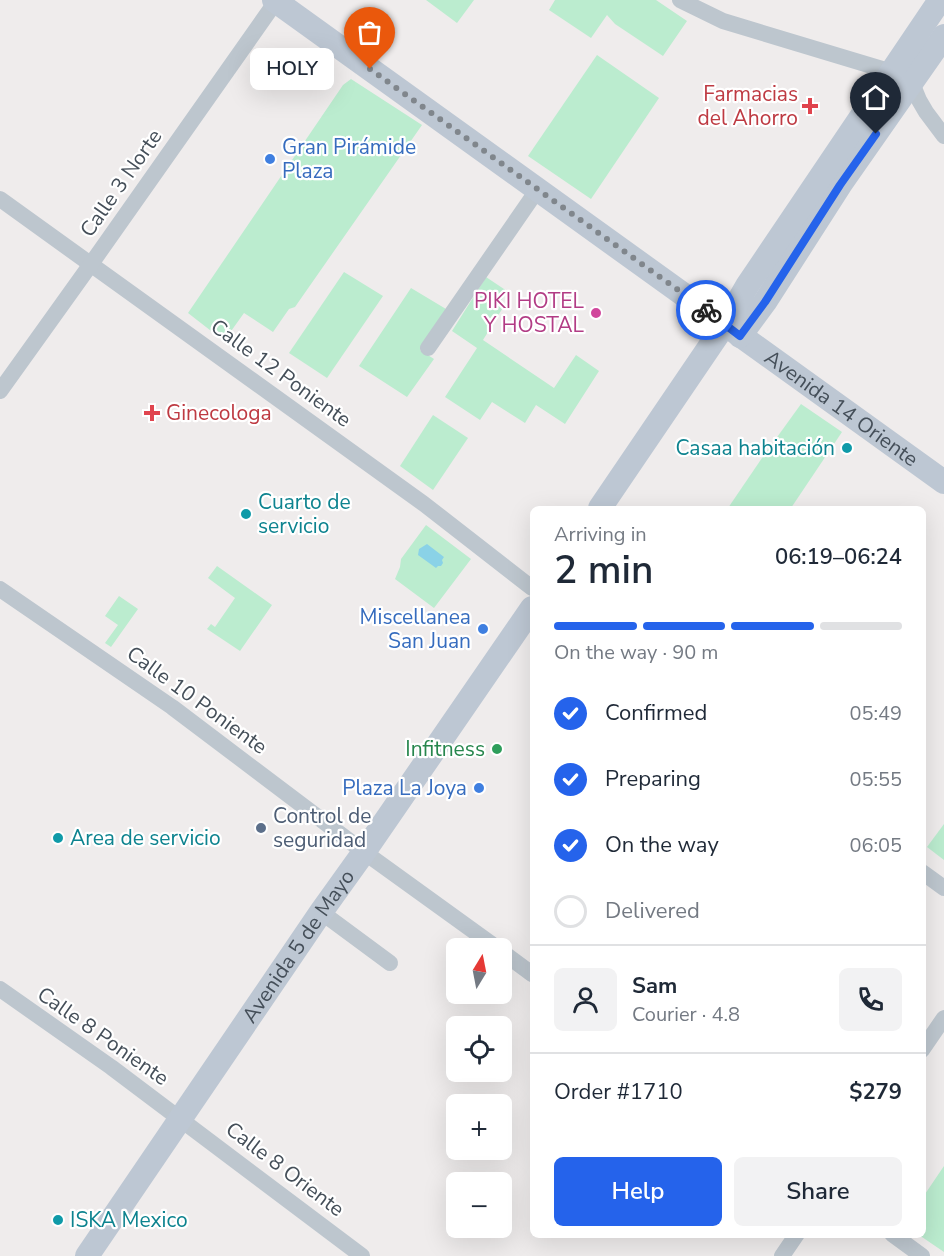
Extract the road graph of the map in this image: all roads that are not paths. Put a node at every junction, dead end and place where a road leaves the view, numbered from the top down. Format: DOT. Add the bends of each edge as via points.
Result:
graph roads {
  1 [pos="276,0"];
  2 [pos="680,0"];
  3 [pos="940,0"];
  4 [pos="944,36"];
  5 [pos="892,72"];
  6 [pos="912,83"];
  7 [pos="944,136"];
  8 [pos="537,189"];
  9 [pos="0,199"];
  10 [pos="91,264"];
  11 [pos="732,330"];
  12 [pos="428,348"];
  13 [pos="0,391"];
  14 [pos="944,482"];
  15 [pos="601,506"];
  16 [pos="530,586"];
  17 [pos="0,589"];
  18 [pos="530,611"];
  19 [pos="364,852"];
  20 [pos="926,875"];
  21 [pos="944,888"];
  22 [pos="321,912"];
  23 [pos="483,938"];
  24 [pos="512,959"];
  25 [pos="390,963"];
  26 [pos="530,973"];
  27 [pos="0,989"];
  28 [pos="944,1018"];
  29 [pos="926,1044"];
  30 [pos="180,1119"];
  31 [pos="794,1238"];
  32 [pos="897,1238"];
  33 [pos="87,1256"];
  34 [pos="362,1256"];
  35 [pos="782,1256"];
  36 [pos="922,1256"];
  1 -- 8 [label="main road, Avenida 14 Oriente"];
  1 -- 10 [label="street, Calle 3 Norte"];
  2 -- 5 [label="street" via="723,21"];
  3 -- 5 [label="main road"];
  4 -- 6 [label="main road"];
  5 -- 6 [label="street"];
  5 -- 11 [label="main road" via="747,286"];
  6 -- 7 [label="street" via="926,112"];
  6 -- 11 [label="main road" via="765,302"];
  8 -- 11 [label="main road, Avenida 14 Oriente"];
  8 -- 12 [label="street"];
  9 -- 10 [label="street, Calle 12 Poniente"];
  10 -- 13 [label="street, Calle 3 Norte"];
  10 -- 16 [label="street, Calle 12 Poniente" via="424,504"];
  11 -- 14 [label="main road, Avenida 14 Oriente"];
  11 -- 15 [label="main road"];
  17 -- 19 [label="street, Calle 10 Poniente" via="172,707"];
  18 -- 19 [label="main road, Avenida 5 de Mayo"];
  19 -- 22 [label="main road, Avenida 5 de Mayo"];
  19 -- 23 [label="street, Calle 10 Poniente"];
  20 -- 21 [label="street"];
  22 -- 25 [label="street"];
  22 -- 30 [label="main road, Avenida 5 de Mayo"];
  24 -- 26 [label="street"];
  27 -- 30 [label="street, Calle 8 Poniente"];
  28 -- 29 [label="street"];
  30 -- 33 [label="main road, Avenida 5 de Mayo"];
  30 -- 34 [label="street, Calle 8 Oriente"];
  31 -- 35 [label="street"];
  32 -- 36 [label="street"];
}
